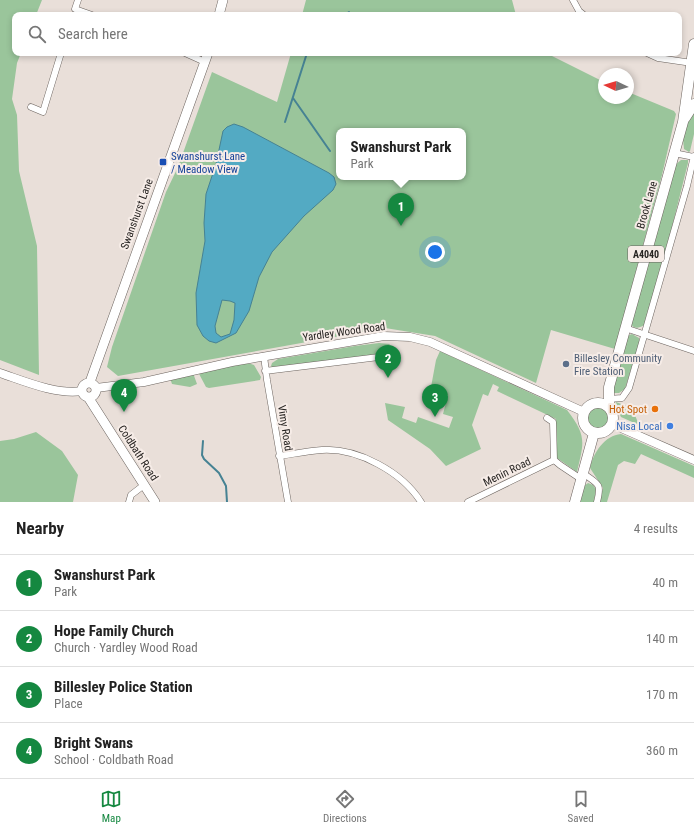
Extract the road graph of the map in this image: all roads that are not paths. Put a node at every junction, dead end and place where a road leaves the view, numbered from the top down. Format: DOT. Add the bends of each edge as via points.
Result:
graph roads {
  1 [pos="78,0"];
  2 [pos="223,0"];
  3 [pos="573,0"];
  4 [pos="74,12"];
  5 [pos="220,12"];
  6 [pos="580,12"];
  7 [pos="694,44"];
  8 [pos="60,56"];
  9 [pos="654,56"];
  10 [pos="207,57"];
  11 [pos="693,64"];
  12 [pos="694,104"];
  13 [pos="31,107"];
  14 [pos="683,122"];
  15 [pos="674,153"];
  16 [pos="694,157"];
  17 [pos="625,328"];
  18 [pos="646,335"];
  19 [pos="694,351"];
  20 [pos="391,352"];
  21 [pos="264,356"];
  22 [pos="265,371"];
  23 [pos="0,373"];
  24 [pos="93,385"];
  25 [pos="609,387"];
  26 [pos="85,394"];
  27 [pos="596,403"];
  28 [pos="609,403"];
  29 [pos="584,412"];
  30 [pos="548,418"];
  31 [pos="612,424"];
  32 [pos="594,433"];
  33 [pos="279,456"];
  34 [pos="554,460"];
  35 [pos="694,460"];
  36 [pos="582,476"];
  37 [pos="144,485"];
  38 [pos="129,502"];
  39 [pos="155,502"];
  40 [pos="288,502"];
  41 [pos="421,502"];
  42 [pos="468,502"];
  43 [pos="575,502"];
  44 [pos="597,502"];
  1 -- 4 [label="street"];
  2 -- 5 [label="main road"];
  3 -- 6 [label="street"];
  7 -- 11 [label="main road, Brook Lane / A4040"];
  8 -- 13 [label="street" via="43,112"];
  9 -- 11 [label="street"];
  10 -- 24 [label="main road, Swanshurst Lane"];
  11 -- 14 [label="main road, Brook Lane / A4040"];
  12 -- 14 [label="main road, Brook Lane / A4040"];
  14 -- 15 [label="main road, Brook Lane / A4040"];
  15 -- 16 [label="street"];
  15 -- 17 [label="main road, Brook Lane / A4040"];
  16 -- 18 [label="street"];
  17 -- 18 [label="street"];
  17 -- 25 [label="main road, Brook Lane / A4040"];
  18 -- 19 [label="street"];
  18 -- 28 [label="street" via="629,388 622,398"];
  20 -- 22 [label="street" via="387,356"];
  21 -- 22 [label="street, Vimy Road"];
  21 -- 24 [label="street, Yardley Wood Road" via="144,382"];
  21 -- 29 [label="street, Yardley Wood Road" via="384,336 410,337 430,342"];
  22 -- 33 [label="street, Vimy Road"];
  23 -- 26 [label="street" via="51,389"];
  24 -- 26 [label="main road" via="84,385"];
  24 -- 26 [label="main road" via="94,395"];
  25 -- 27 [label="main road, Brook Lane / A4040"];
  25 -- 28 [label="main road, Brook Lane / A4040"];
  26 -- 37 [label="main road, Coldbath Road"];
  27 -- 28 [label="main road"];
  27 -- 29 [label="main road"];
  28 -- 31 [label="main road" via="613,415"];
  29 -- 32 [label="main road" via="584,424"];
  30 -- 34 [label="street" via="553,422"];
  31 -- 32 [label="main road" via="605,432"];
  31 -- 35 [label="street"];
  32 -- 36 [label="main road"];
  33 -- 40 [label="street, Vimy Road"];
  33 -- 41 [label="street" via="323,450 349,453 391,472"];
  34 -- 36 [label="street"];
  34 -- 42 [label="street, Menin Road"];
  36 -- 43 [label="main road"];
  36 -- 44 [label="street" via="598,486 600,490"];
  37 -- 38 [label="street" via="131,495"];
  37 -- 39 [label="main road, Coldbath Road"];
}
